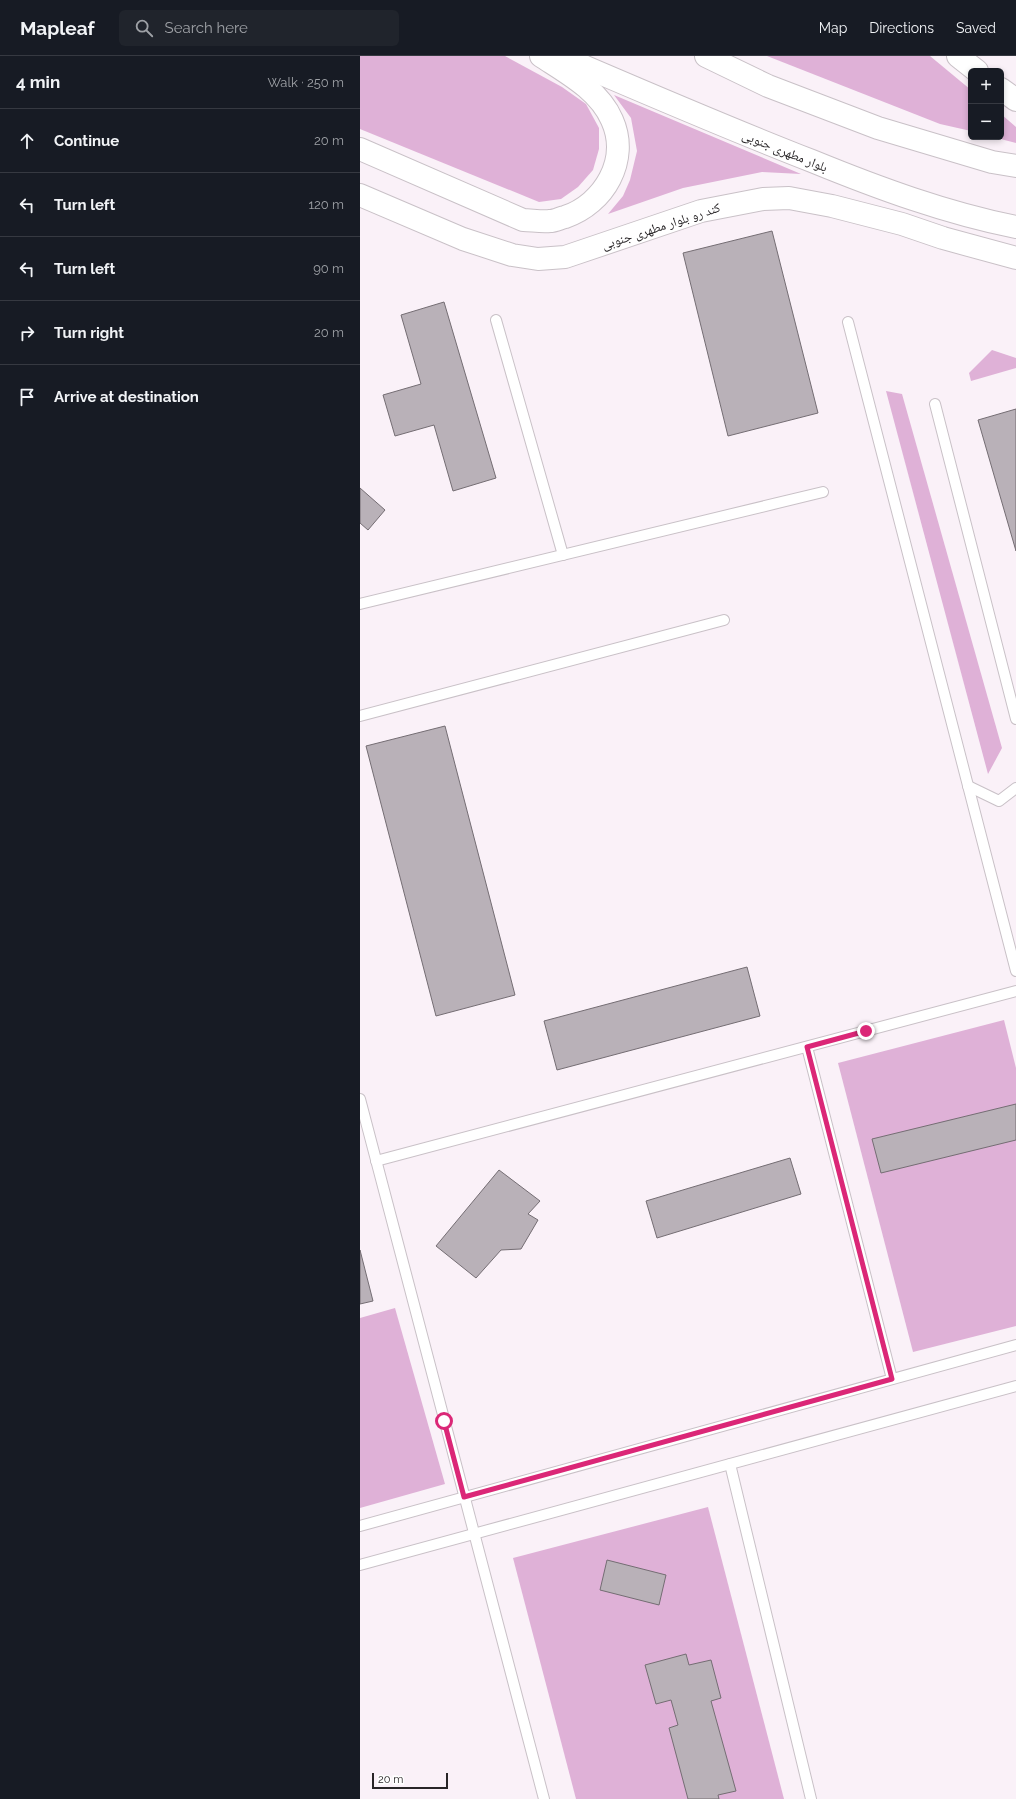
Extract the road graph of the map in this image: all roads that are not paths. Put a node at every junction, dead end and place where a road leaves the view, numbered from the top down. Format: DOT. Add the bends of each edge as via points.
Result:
graph roads {
  1 [pos="540,56"];
  2 [pos="560,56"];
  3 [pos="706,56"];
  4 [pos="958,56"];
  5 [pos="973,68"];
  6 [pos="1004,91"];
  7 [pos="1016,100"];
  8 [pos="360,149"];
  9 [pos="1016,166"];
  10 [pos="360,195"];
  11 [pos="1016,227"];
  12 [pos="1016,258"];
  13 [pos="496,320"];
  14 [pos="848,322"];
  15 [pos="935,404"];
  16 [pos="823,492"];
  17 [pos="563,555"];
  18 [pos="360,604"];
  19 [pos="724,620"];
  20 [pos="360,716"];
  21 [pos="1016,719"];
  22 [pos="968,786"];
  23 [pos="1016,788"];
  24 [pos="1016,971"];
  25 [pos="1016,991"];
  26 [pos="807,1047"];
  27 [pos="360,1099"];
  28 [pos="376,1161"];
  29 [pos="1016,1345"];
  30 [pos="892,1379"];
  31 [pos="1016,1386"];
  32 [pos="730,1464"];
  33 [pos="464,1497"];
  34 [pos="360,1526"];
  35 [pos="474,1534"];
  36 [pos="360,1565"];
  37 [pos="544,1799"];
  38 [pos="811,1799"];
  1 -- 8 [label="main road" via="593,93 612,120 619,145 615,168 606,186 593,202 574,214 550,221 522,220"];
  2 -- 11 [label="main road, بلوار مطهری جنوبی" via="868,184 985,221"];
  3 -- 9 [label="main road" via="768,86 878,128 992,162"];
  4 -- 5 [label="main road"];
  6 -- 7 [label="main road"];
  10 -- 12 [label="main road, کند رو بلوار مطهری جنوبی" via="463,239 538,259 565,256 701,211 763,199 782,198 832,206"];
  13 -- 17 [label="lane"];
  14 -- 22 [label="lane"];
  15 -- 21 [label="lane"];
  16 -- 17 [label="lane"];
  17 -- 18 [label="lane"];
  19 -- 20 [label="lane"];
  22 -- 23 [label="lane" via="999,801"];
  22 -- 24 [label="lane"];
  25 -- 26 [label="lane"];
  26 -- 28 [label="lane"];
  26 -- 30 [label="lane"];
  27 -- 28 [label="lane"];
  28 -- 33 [label="lane"];
  29 -- 30 [label="lane"];
  30 -- 33 [label="lane"];
  31 -- 32 [label="lane"];
  32 -- 35 [label="lane"];
  32 -- 38 [label="lane"];
  33 -- 34 [label="lane"];
  33 -- 35 [label="lane"];
  35 -- 36 [label="lane"];
  35 -- 37 [label="lane"];
}
